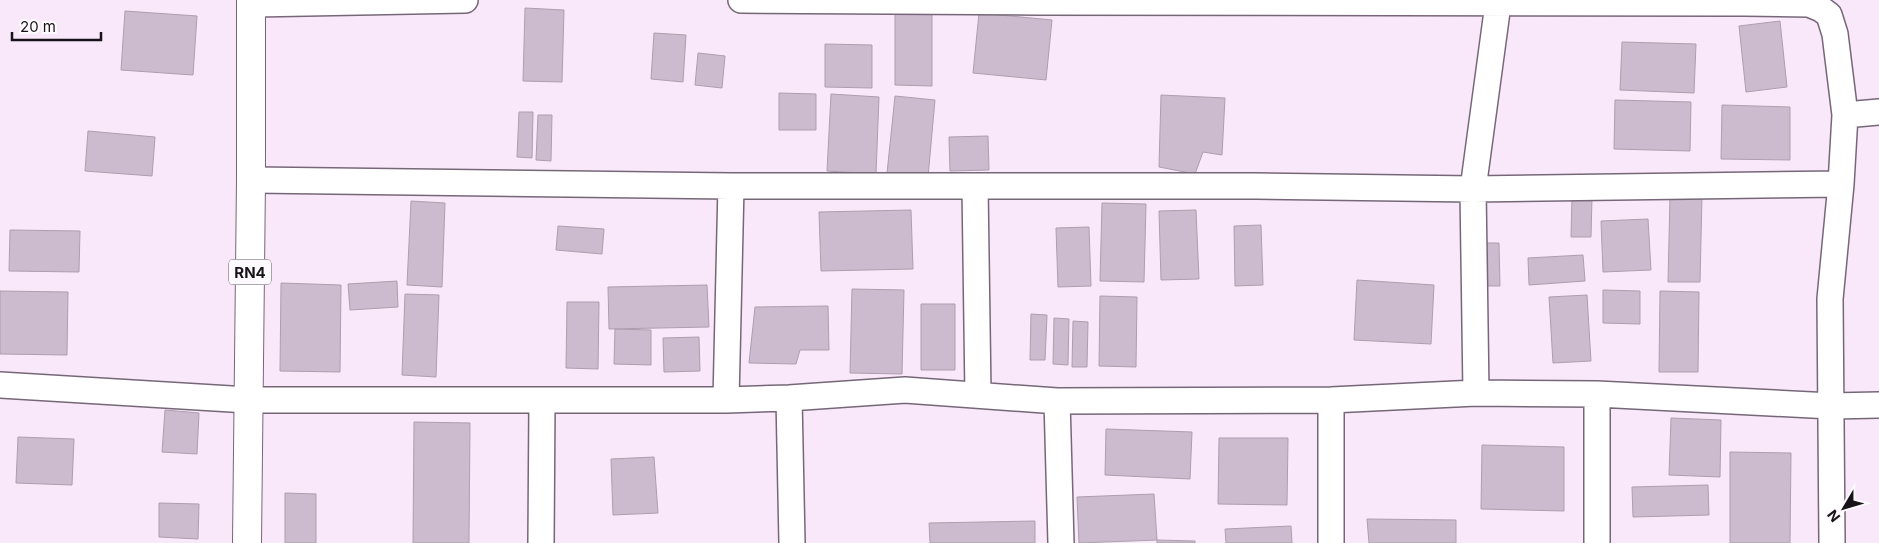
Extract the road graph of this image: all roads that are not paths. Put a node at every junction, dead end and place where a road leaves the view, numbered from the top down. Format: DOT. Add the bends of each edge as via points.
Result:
graph roads {
  1 [pos="465,0"];
  2 [pos="741,0"];
  3 [pos="251,2"];
  4 [pos="1498,4"];
  5 [pos="1879,112"];
  6 [pos="1845,115"];
  7 [pos="251,180"];
  8 [pos="1841,184"];
  9 [pos="731,186"];
  10 [pos="975,186"];
  11 [pos="1473,189"];
  12 [pos="0,385"];
  13 [pos="1476,393"];
  14 [pos="1597,394"];
  15 [pos="978,395"];
  16 [pos="789,398"];
  17 [pos="248,400"];
  18 [pos="542,400"];
  19 [pos="726,400"];
  20 [pos="1331,400"];
  21 [pos="1057,401"];
  22 [pos="1879,405"];
  23 [pos="1831,406"];
  24 [pos="247,543"];
  25 [pos="541,543"];
  26 [pos="792,543"];
  27 [pos="1061,543"];
  28 [pos="1330,543"];
  29 [pos="1597,543"];
  30 [pos="1832,543"];
  1 -- 3 [label="street"];
  2 -- 4 [label="street"];
  3 -- 7 [label="highway, RN4"];
  4 -- 6 [label="street" via="1809,4 1829,15 1835,34"];
  4 -- 11 [label="street"];
  5 -- 6 [label="street"];
  6 -- 8 [label="street"];
  7 -- 9 [label="street"];
  7 -- 17 [label="highway, RN4"];
  8 -- 11 [label="street"];
  8 -- 23 [label="street" via="1830,299"];
  9 -- 10 [label="street"];
  9 -- 19 [label="street"];
  10 -- 11 [label="street"];
  10 -- 15 [label="street"];
  11 -- 13 [label="street"];
  12 -- 17 [label="street"];
  13 -- 14 [label="street"];
  13 -- 20 [label="street"];
  14 -- 23 [label="street"];
  14 -- 29 [label="street"];
  15 -- 16 [label="street" via="905,390"];
  15 -- 21 [label="street"];
  16 -- 19 [label="street"];
  16 -- 26 [label="street"];
  17 -- 18 [label="street"];
  17 -- 24 [label="highway, RN4"];
  18 -- 19 [label="street"];
  18 -- 25 [label="street"];
  20 -- 21 [label="street"];
  20 -- 28 [label="street"];
  21 -- 27 [label="street"];
  22 -- 23 [label="street"];
  23 -- 30 [label="street"];
}
